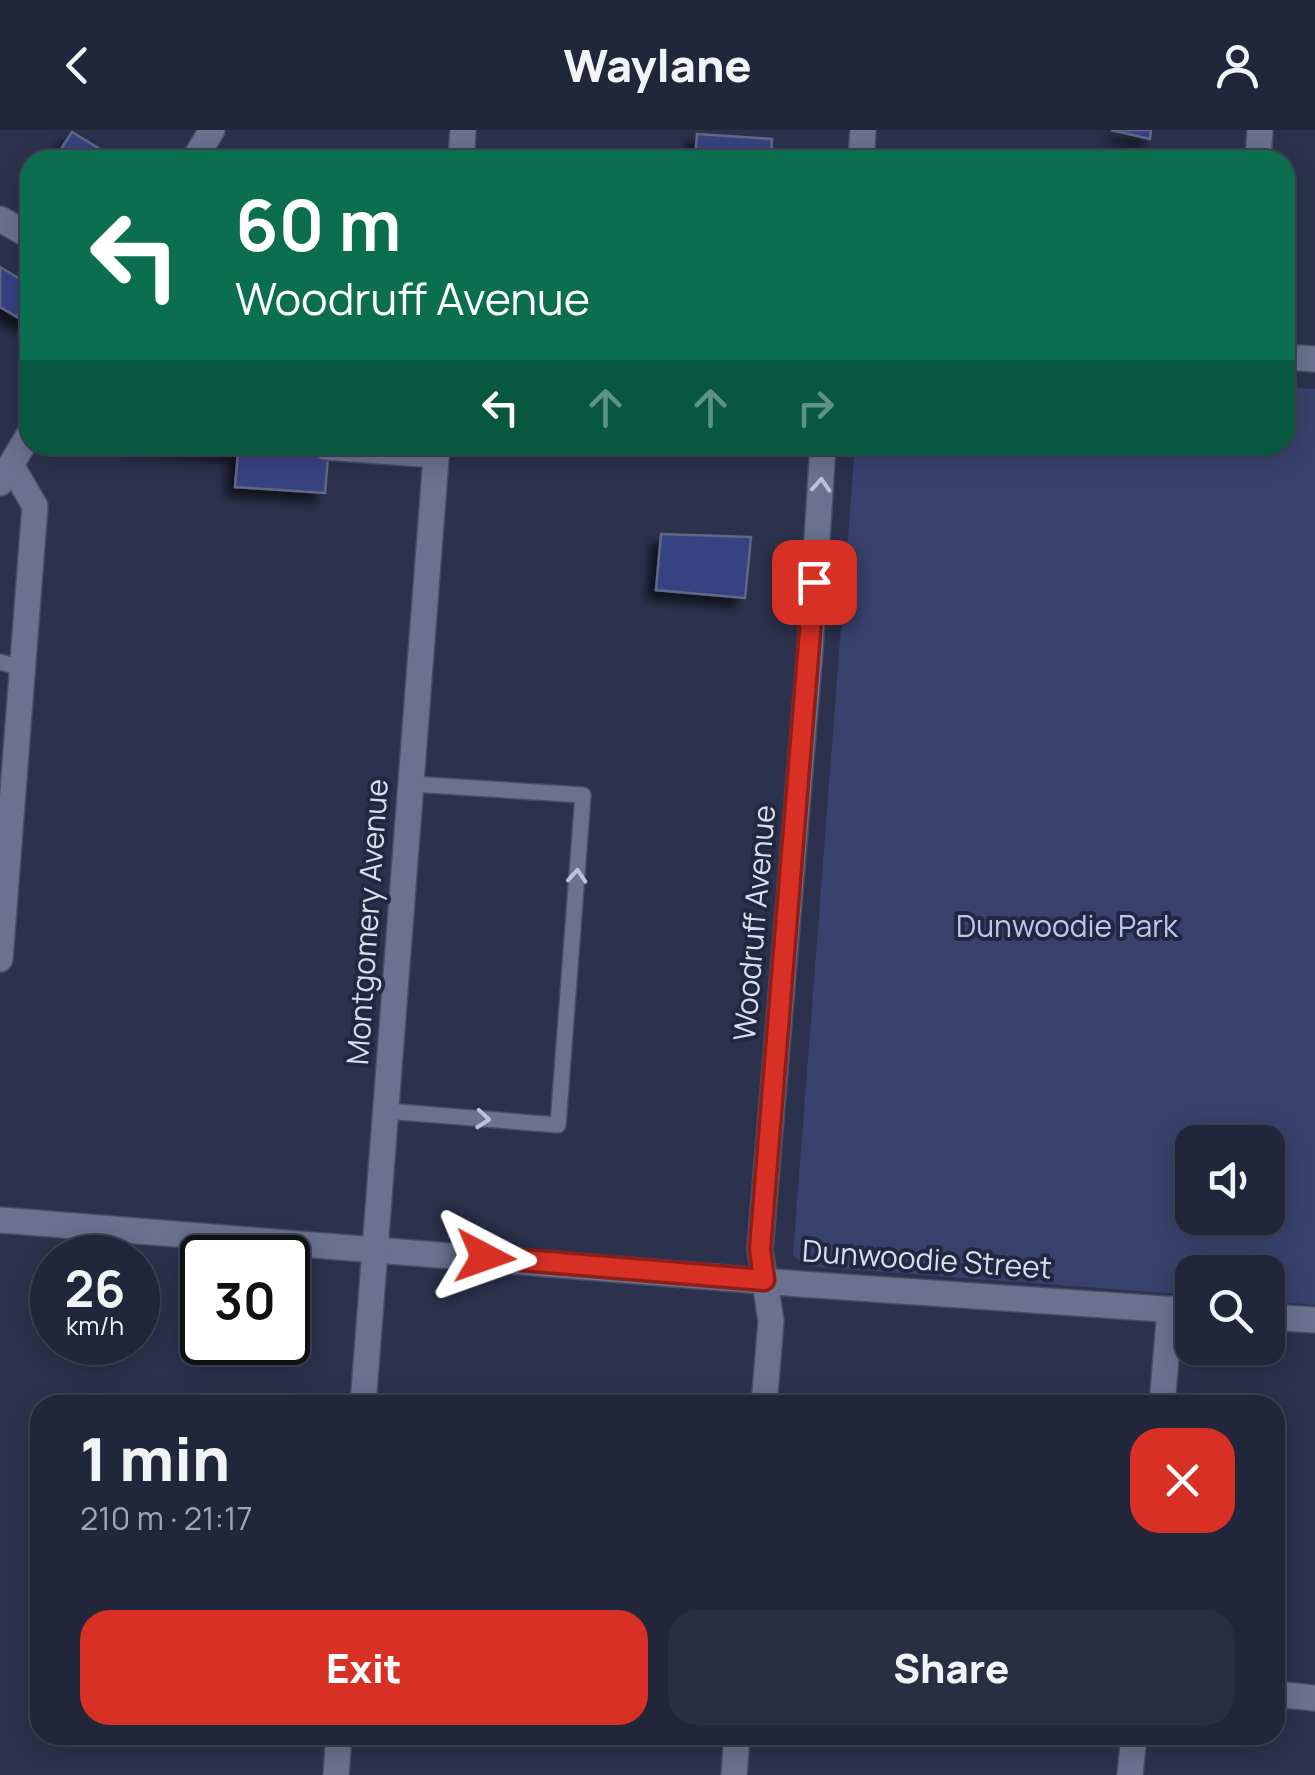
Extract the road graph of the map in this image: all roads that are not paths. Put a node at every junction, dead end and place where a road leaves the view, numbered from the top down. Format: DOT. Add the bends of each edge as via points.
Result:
graph roads {
  1 [pos="20,450"];
  2 [pos="437,455"];
  3 [pos="823,455"];
  4 [pos="6,474"];
  5 [pos="11,665"];
  6 [pos="411,784"];
  7 [pos="6,808"];
  8 [pos="3,882"];
  9 [pos="0,959"];
  10 [pos="386,1111"];
  11 [pos="0,1220"];
  12 [pos="374,1248"];
  13 [pos="764,1280"];
  14 [pos="1175,1309"];
  15 [pos="1285,1318"];
  16 [pos="1315,1320"];
  17 [pos="1175,1343"];
  18 [pos="364,1395"];
  19 [pos="765,1395"];
  20 [pos="1164,1395"];
  21 [pos="1285,1695"];
  22 [pos="1315,1698"];
  23 [pos="338,1745"];
  24 [pos="736,1745"];
  25 [pos="1133,1745"];
  26 [pos="336,1775"];
  27 [pos="734,1775"];
  28 [pos="1130,1775"];
  1 -- 4 [label="street"];
  2 -- 6 [label="street, Montgomery Avenue"];
  13 -- 3 [label="street, Woodruff Avenue, one-way" via="760,1249"];
  4 -- 5 [label="street" via="35,506"];
  5 -- 7 [label="street"];
  6 -- 10 [label="street, Montgomery Avenue"];
  10 -- 6 [label="lane, one-way" via="558,1125 584,796"];
  7 -- 8 [label="street"];
  8 -- 9 [label="street"];
  10 -- 12 [label="street, Montgomery Avenue"];
  11 -- 12 [label="street, Dunwoodie Street"];
  12 -- 13 [label="street, Dunwoodie Street"];
  12 -- 18 [label="street, Montgomery Avenue"];
  13 -- 14 [label="street, Dunwoodie Street"];
  13 -- 19 [label="street, Woodruff Avenue" via="771,1321"];
  15 -- 16 [label="street"];
  17 -- 20 [label="street"];
  21 -- 22 [label="street"];
  23 -- 26 [label="street"];
  24 -- 27 [label="street"];
  25 -- 28 [label="street"];
}
